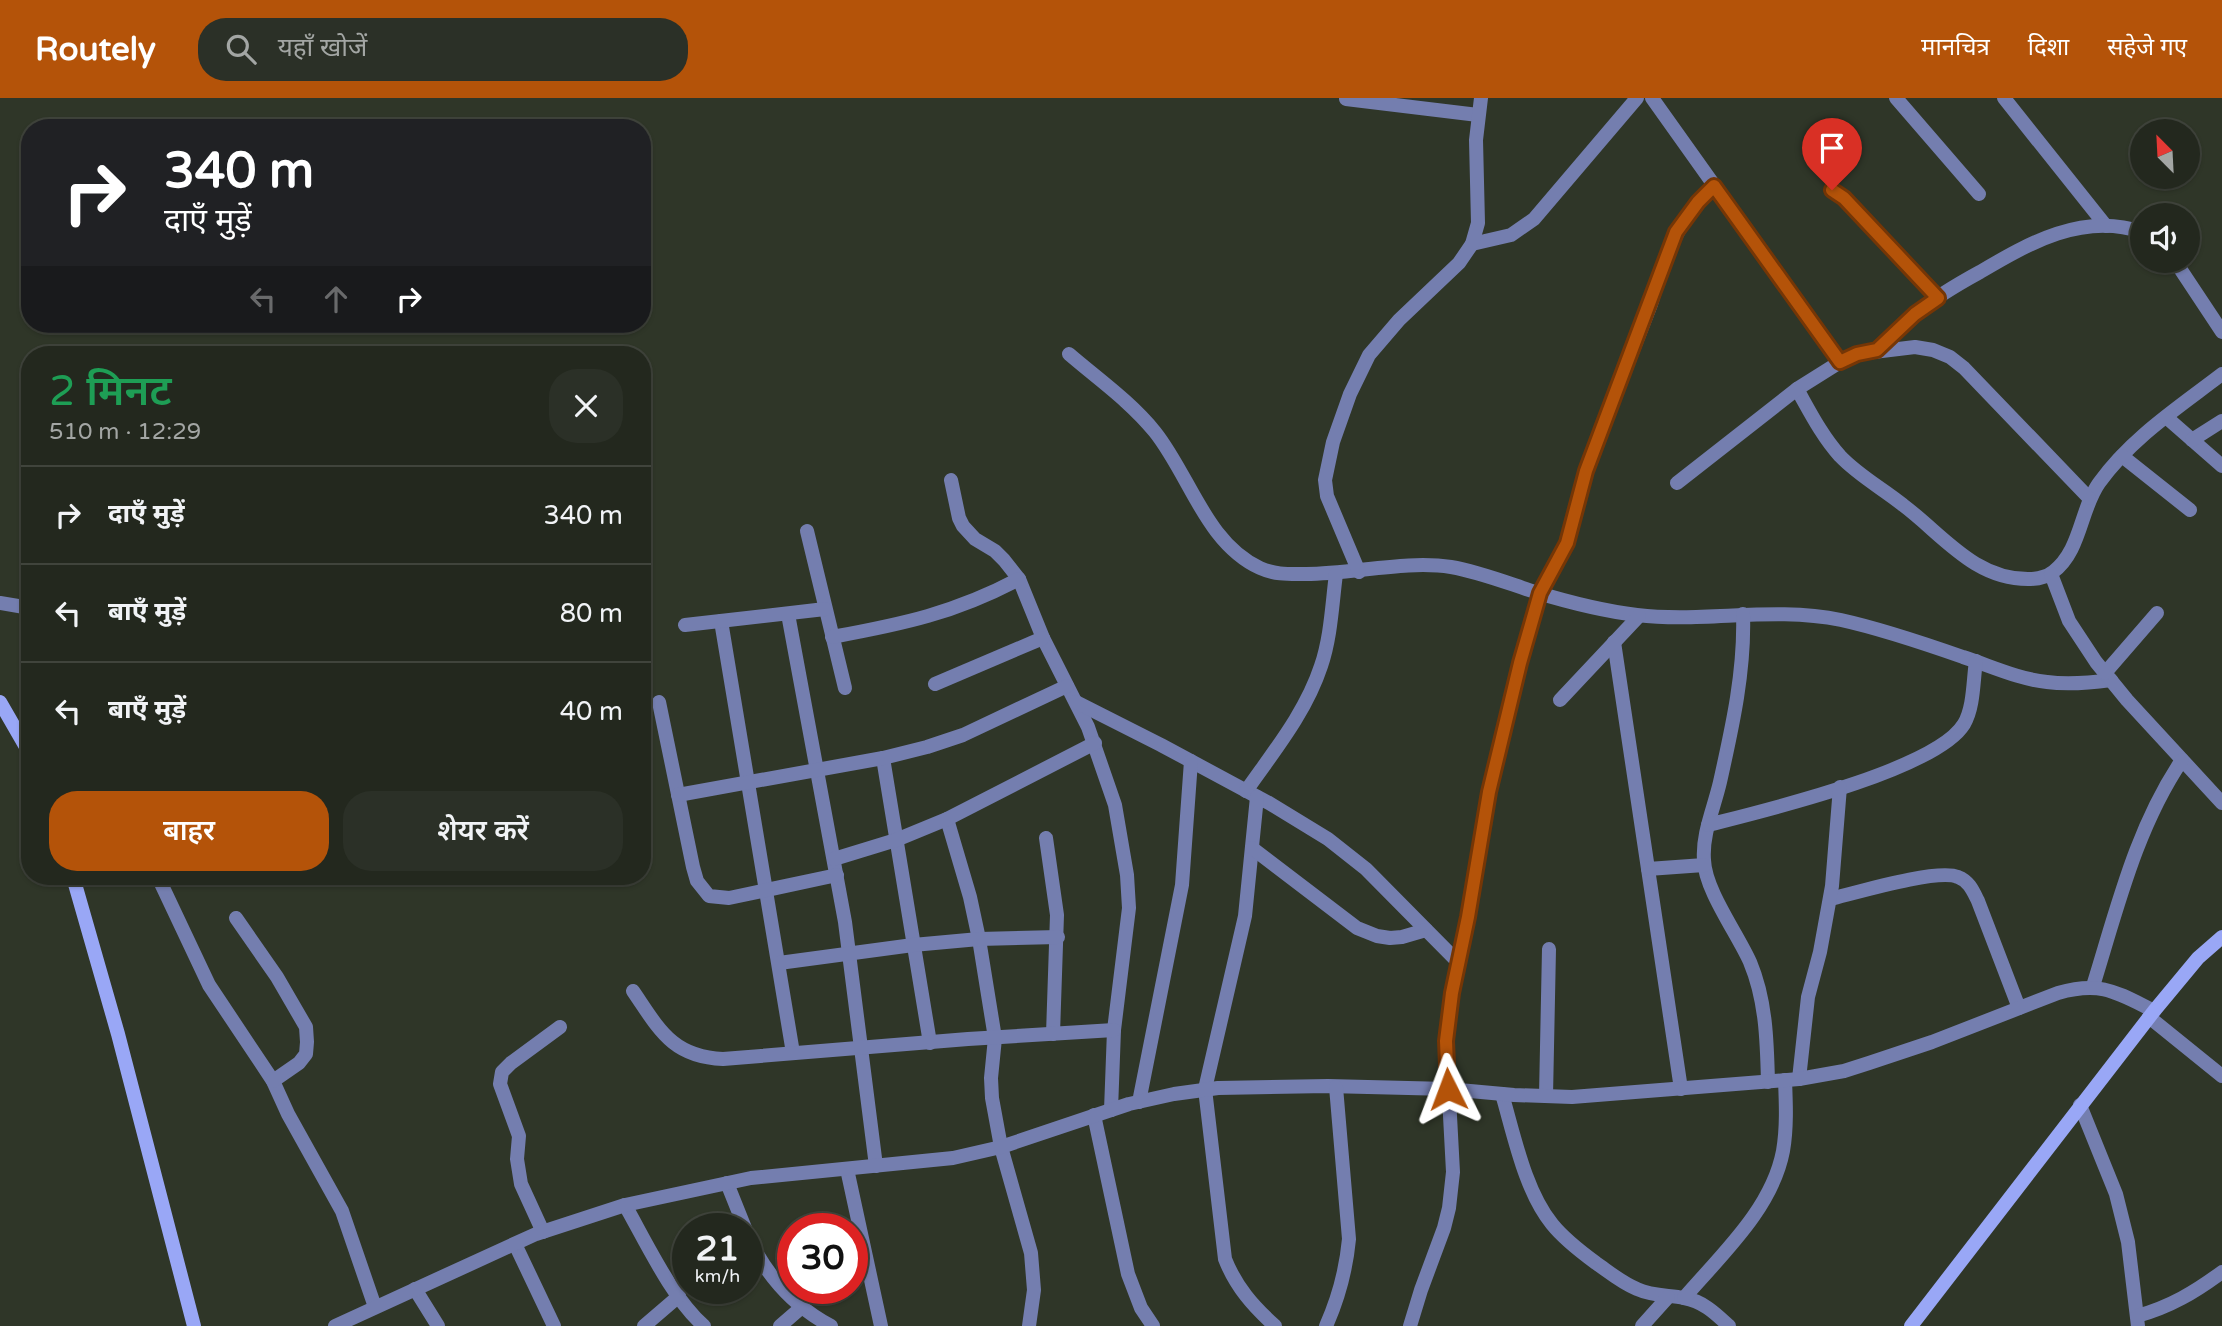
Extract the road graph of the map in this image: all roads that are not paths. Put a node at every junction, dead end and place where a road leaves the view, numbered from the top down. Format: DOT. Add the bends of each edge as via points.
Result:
graph roads {
  1 [pos="1481,98"];
  2 [pos="1637,98"];
  3 [pos="1896,98"];
  4 [pos="2004,98"];
  5 [pos="1346,99"];
  6 [pos="1660,101"];
  7 [pos="1478,115"];
  8 [pos="1714,186"];
  9 [pos="1832,190"];
  10 [pos="1979,194"];
  11 [pos="2105,226"];
  12 [pos="2130,228"];
  13 [pos="1472,244"];
  14 [pos="2183,273"];
  15 [pos="1938,298"];
  16 [pos="2222,332"];
  17 [pos="1877,350"];
  18 [pos="1069,354"];
  19 [pos="1840,362"];
  20 [pos="2222,373"];
  21 [pos="1797,389"];
  22 [pos="2166,417"];
  23 [pos="2222,421"];
  24 [pos="2192,440"];
  25 [pos="2122,456"];
  26 [pos="2222,466"];
  27 [pos="951,480"];
  28 [pos="1677,483"];
  29 [pos="2089,498"];
  30 [pos="2190,510"];
  31 [pos="807,531"];
  32 [pos="1359,572"];
  33 [pos="1336,574"];
  34 [pos="2051,574"];
  35 [pos="1019,579"];
  36 [pos="1540,593"];
  37 [pos="0,603"];
  38 [pos="21,606"];
  39 [pos="825,609"];
  40 [pos="2157,613"];
  41 [pos="788,614"];
  42 [pos="1743,614"];
  43 [pos="1639,615"];
  44 [pos="720,621"];
  45 [pos="685,625"];
  46 [pos="832,637"];
  47 [pos="1043,638"];
  48 [pos="1614,642"];
  49 [pos="1976,662"];
  50 [pos="2108,677"];
  51 [pos="935,684"];
  52 [pos="1067,686"];
  53 [pos="845,688"];
  54 [pos="1560,700"];
  55 [pos="0,702"];
  56 [pos="659,702"];
  57 [pos="1076,702"];
  58 [pos="21,738"];
  59 [pos="1095,743"];
  60 [pos="883,758"];
  61 [pos="2182,760"];
  62 [pos="1191,761"];
  63 [pos="818,769"];
  64 [pos="748,782"];
  65 [pos="1840,787"];
  66 [pos="1251,794"];
  67 [pos="678,795"];
  68 [pos="2222,803"];
  69 [pos="947,819"];
  70 [pos="1708,825"];
  71 [pos="1046,838"];
  72 [pos="897,840"];
  73 [pos="1252,848"];
  74 [pos="834,859"];
  75 [pos="1704,865"];
  76 [pos="1648,869"];
  77 [pos="836,876"];
  78 [pos="75,885"];
  79 [pos="162,885"];
  80 [pos="767,888"];
  81 [pos="1830,899"];
  82 [pos="236,918"];
  83 [pos="1426,930"];
  84 [pos="1058,937"];
  85 [pos="2222,937"];
  86 [pos="979,939"];
  87 [pos="913,945"];
  88 [pos="1549,949"];
  89 [pos="849,954"];
  90 [pos="779,963"];
  91 [pos="1459,963"];
  92 [pos="2093,986"];
  93 [pos="633,991"];
  94 [pos="2019,1008"];
  95 [pos="2151,1014"];
  96 [pos="560,1027"];
  97 [pos="1114,1030"];
  98 [pos="1053,1034"];
  99 [pos="995,1038"];
  100 [pos="930,1043"];
  101 [pos="861,1049"];
  102 [pos="793,1053"];
  103 [pos="2222,1076"];
  104 [pos="1792,1079"];
  105 [pos="273,1081"];
  106 [pos="1768,1082"];
  107 [pos="1336,1087"];
  108 [pos="1205,1089"];
  109 [pos="1448,1089"];
  110 [pos="1681,1089"];
  111 [pos="1502,1094"];
  112 [pos="1546,1096"];
  113 [pos="1139,1102"];
  114 [pos="2080,1105"];
  115 [pos="1111,1110"];
  116 [pos="1094,1115"];
  117 [pos="1001,1147"];
  118 [pos="876,1166"];
  119 [pos="847,1169"];
  120 [pos="727,1183"];
  121 [pos="625,1205"];
  122 [pos="739,1213"];
  123 [pos="543,1232"];
  124 [pos="515,1244"];
  125 [pos="763,1264"];
  126 [pos="2222,1272"];
  127 [pos="672,1284"];
  128 [pos="415,1289"];
  129 [pos="1668,1297"];
  130 [pos="1684,1298"];
  131 [pos="672,1302"];
  132 [pos="686,1304"];
  133 [pos="375,1307"];
  134 [pos="802,1307"];
  135 [pos="2137,1321"];
  136 [pos="194,1326"];
  137 [pos="335,1326"];
  138 [pos="438,1326"];
  139 [pos="554,1326"];
  140 [pos="645,1326"];
  141 [pos="704,1326"];
  142 [pos="779,1326"];
  143 [pos="831,1326"];
  144 [pos="881,1326"];
  145 [pos="1029,1326"];
  146 [pos="1153,1326"];
  147 [pos="1275,1326"];
  148 [pos="1326,1326"];
  149 [pos="1410,1326"];
  150 [pos="1642,1326"];
  151 [pos="1729,1326"];
  152 [pos="1911,1326"];
  1 -- 7 [label="street"];
  2 -- 13 [label="street" via="1534,219 1511,235"];
  3 -- 10 [label="street"];
  4 -- 11 [label="street"];
  5 -- 7 [label="street"];
  6 -- 8 [label="street"];
  7 -- 13 [label="street" via="1478,223"];
  8 -- 19 [label="street"];
  8 -- 36 [label="street" via="1686,217 1667,253 1586,471 1567,543"];
  9 -- 15 [label="street"];
  11 -- 12 [label="street"];
  11 -- 15 [label="street" via="2080,227 2020,248"];
  13 -- 32 [label="street" via="1369,355 1333,442 1325,480 1327,496"];
  14 -- 16 [label="street"];
  15 -- 17 [label="street"];
  17 -- 19 [label="street"];
  17 -- 29 [label="street" via="1915,347 1950,357"];
  18 -- 33 [label="street" via="1152,429 1216,530 1244,560 1282,574"];
  19 -- 21 [label="street"];
  20 -- 22 [label="street"];
  21 -- 28 [label="street"];
  21 -- 34 [label="street" via="1841,457 1965,558 2002,576 2036,579"];
  22 -- 24 [label="street"];
  22 -- 25 [label="street"];
  23 -- 24 [label="street"];
  24 -- 26 [label="street"];
  25 -- 29 [label="street"];
  25 -- 30 [label="street"];
  27 -- 35 [label="street" via="963,526 1004,559"];
  29 -- 34 [label="street" via="2070,552"];
  31 -- 39 [label="street"];
  32 -- 33 [label="street"];
  32 -- 36 [label="street" via="1449,567"];
  33 -- 66 [label="street" via="1328,639 1316,681"];
  34 -- 50 [label="street" via="2069,621"];
  35 -- 46 [label="street" via="940,614"];
  35 -- 47 [label="street"];
  36 -- 43 [label="street"];
  36 -- 91 [label="street" via="1498,753"];
  37 -- 38 [label="street"];
  39 -- 41 [label="street"];
  39 -- 46 [label="street"];
  40 -- 50 [label="street"];
  41 -- 44 [label="street"];
  41 -- 63 [label="street"];
  42 -- 43 [label="street"];
  42 -- 49 [label="street" via="1838,619"];
  42 -- 70 [label="street" via="1739,683"];
  43 -- 48 [label="street"];
  44 -- 45 [label="street"];
  44 -- 64 [label="street"];
  46 -- 53 [label="street"];
  47 -- 51 [label="street"];
  47 -- 52 [label="street"];
  48 -- 54 [label="street"];
  48 -- 76 [label="street"];
  49 -- 50 [label="street" via="2045,682 2084,684"];
  49 -- 65 [label="street" via="1969,713 1953,736 1926,755"];
  50 -- 61 [label="street"];
  52 -- 57 [label="street"];
  52 -- 60 [label="street" via="962,734"];
  55 -- 58 [label="street"];
  56 -- 67 [label="street"];
  57 -- 59 [label="street"];
  57 -- 62 [label="street"];
  59 -- 69 [label="street"];
  59 -- 97 [label="street" via="1115,805 1127,875 1126,944"];
  60 -- 63 [label="street"];
  60 -- 72 [label="street"];
  61 -- 68 [label="street"];
  61 -- 92 [label="street" via="2140,839"];
  62 -- 66 [label="street"];
  62 -- 113 [label="street" via="1182,885"];
  63 -- 64 [label="street"];
  63 -- 74 [label="street"];
  64 -- 67 [label="street"];
  64 -- 80 [label="street"];
  65 -- 70 [label="street"];
  65 -- 81 [label="street"];
  66 -- 73 [label="street"];
  66 -- 83 [label="street" via="1347,853"];
  67 -- 80 [label="street" via="697,881 709,896 729,898"];
  69 -- 72 [label="street"];
  69 -- 86 [label="street"];
  70 -- 75 [label="street"];
  71 -- 84 [label="street"];
  72 -- 74 [label="street"];
  72 -- 87 [label="street"];
  73 -- 83 [label="street" via="1357,928 1390,938"];
  73 -- 108 [label="street" via="1240,938"];
  74 -- 77 [label="street"];
  75 -- 76 [label="street"];
  75 -- 106 [label="street" via="1757,982 1767,1029"];
  76 -- 110 [label="street"];
  77 -- 80 [label="street"];
  77 -- 89 [label="street"];
  78 -- 136 [label="street"];
  79 -- 105 [label="street" via="216,998"];
  80 -- 90 [label="street"];
  81 -- 94 [label="street" via="1929,876 1956,875 1972,888"];
  81 -- 104 [label="street"];
  82 -- 105 [label="street" via="306,1027 306,1054"];
  83 -- 91 [label="street"];
  84 -- 86 [label="street"];
  84 -- 98 [label="street"];
  85 -- 95 [label="street"];
  86 -- 87 [label="street"];
  86 -- 99 [label="street"];
  87 -- 89 [label="street"];
  87 -- 100 [label="street"];
  88 -- 112 [label="street"];
  89 -- 90 [label="street"];
  89 -- 101 [label="street"];
  90 -- 102 [label="street"];
  91 -- 109 [label="street" via="1446,1041"];
  92 -- 94 [label="street"];
  92 -- 95 [label="street" via="2114,990"];
  93 -- 102 [label="street" via="664,1034 694,1055 723,1059"];
  94 -- 104 [label="street" via="1844,1071"];
  95 -- 103 [label="street"];
  95 -- 114 [label="street"];
  96 -- 123 [label="street" via="511,1063 502,1072 500,1084 519,1136 521,1184"];
  97 -- 98 [label="street"];
  97 -- 115 [label="street"];
  98 -- 99 [label="street"];
  99 -- 100 [label="street"];
  99 -- 117 [label="street" via="992,1098"];
  100 -- 101 [label="street"];
  101 -- 102 [label="street"];
  101 -- 118 [label="street"];
  104 -- 106 [label="street"];
  104 -- 130 [label="street" via="1779,1168 1772,1185 1751,1219"];
  105 -- 133 [label="street" via="342,1211"];
  106 -- 110 [label="street"];
  107 -- 108 [label="street"];
  107 -- 109 [label="street"];
  107 -- 148 [label="street" via="1349,1239 1339,1298"];
  108 -- 113 [label="street"];
  108 -- 147 [label="street" via="1226,1259 1243,1294"];
  109 -- 111 [label="street"];
  109 -- 149 [label="street" via="1453,1172 1449,1208"];
  110 -- 112 [label="street"];
  111 -- 112 [label="street"];
  111 -- 129 [label="street" via="1533,1191 1552,1225 1620,1279"];
  113 -- 115 [label="street"];
  114 -- 135 [label="street" via="2116,1194 2128,1242"];
  114 -- 152 [label="street"];
  115 -- 116 [label="street"];
  116 -- 117 [label="street"];
  116 -- 146 [label="street" via="1125,1263 1141,1308"];
  117 -- 118 [label="street" via="953,1158"];
  117 -- 145 [label="street" via="1031,1253 1034,1290"];
  118 -- 119 [label="street"];
  119 -- 120 [label="street"];
  119 -- 144 [label="street"];
  120 -- 121 [label="street"];
  120 -- 122 [label="street"];
  121 -- 123 [label="street"];
  121 -- 127 [label="street"];
  123 -- 124 [label="street"];
  124 -- 128 [label="street"];
  124 -- 139 [label="street"];
  125 -- 134 [label="street"];
  126 -- 135 [label="street" via="2178,1302"];
  128 -- 133 [label="street"];
  128 -- 138 [label="street"];
  129 -- 130 [label="street"];
  129 -- 150 [label="street"];
  130 -- 151 [label="street" via="1707,1307"];
  131 -- 140 [label="street"];
  132 -- 141 [label="street"];
  133 -- 137 [label="street"];
  134 -- 142 [label="street"];
  134 -- 143 [label="street"];
}
